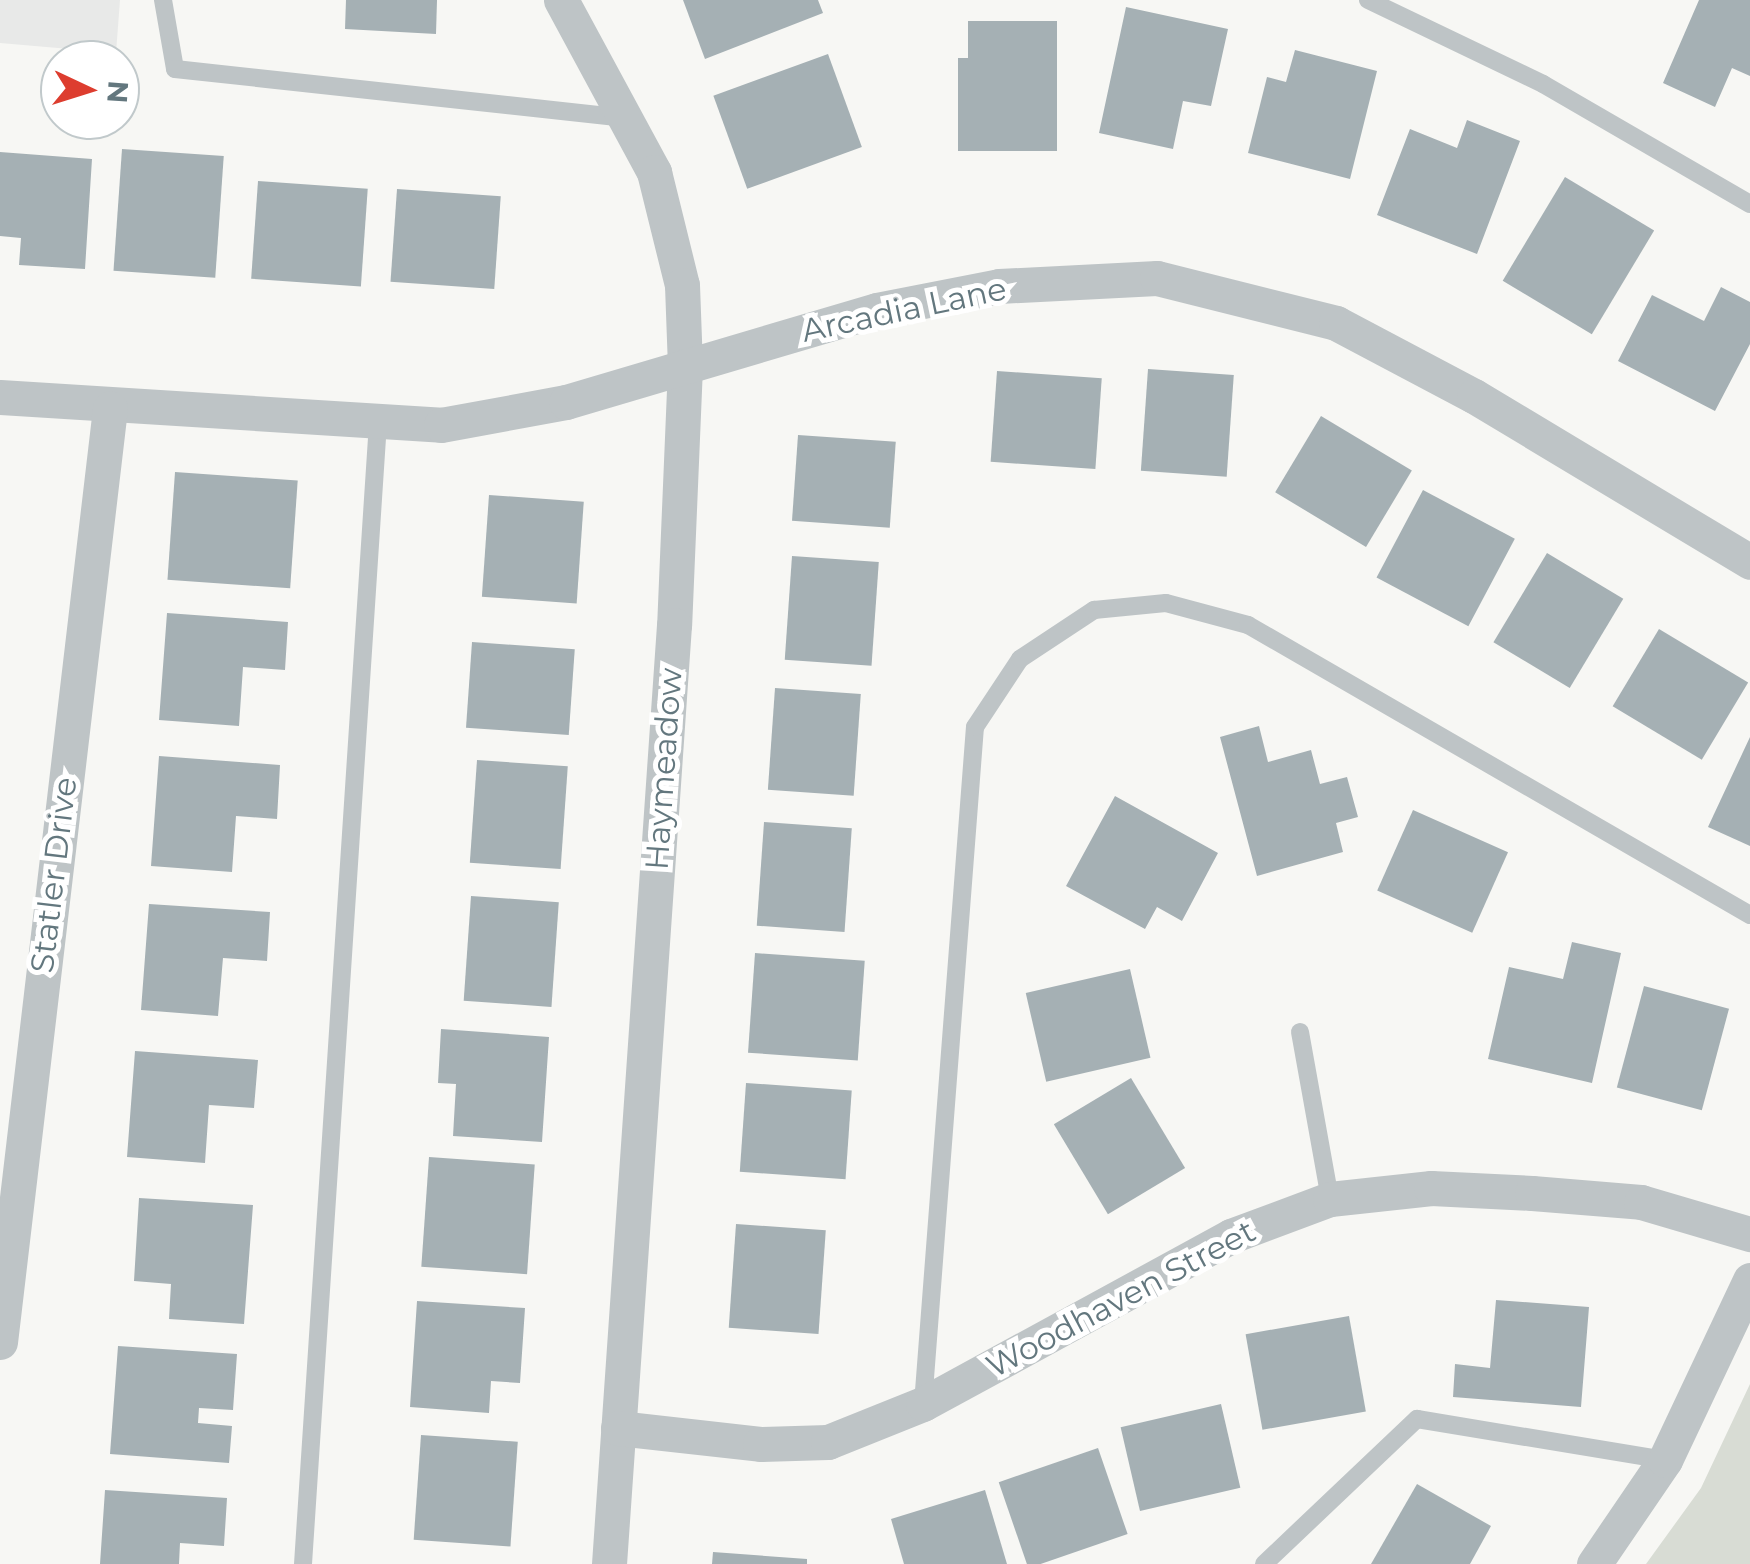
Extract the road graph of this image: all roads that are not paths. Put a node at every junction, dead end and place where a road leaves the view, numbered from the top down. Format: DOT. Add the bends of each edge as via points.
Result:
graph roads {
  1 [pos="163,0"];
  2 [pos="562,0"];
  3 [pos="1368,0"];
  4 [pos="623,118"];
  5 [pos="1750,204"];
  6 [pos="685,366"];
  7 [pos="0,397"];
  8 [pos="110,408"];
  9 [pos="378,424"];
  10 [pos="1750,562"];
  11 [pos="1750,915"];
  12 [pos="1300,1032"];
  13 [pos="1330,1200"];
  14 [pos="1750,1234"];
  15 [pos="1750,1280"];
  16 [pos="0,1342"];
  17 [pos="923,1404"];
  18 [pos="618,1428"];
  19 [pos="1666,1460"];
  20 [pos="303,1564"];
  21 [pos="609,1564"];
  22 [pos="1264,1564"];
  23 [pos="1594,1564"];
  1 -- 4 [label="lane" via="175,69"];
  2 -- 4 [label="street, Haymeadow"];
  3 -- 5 [label="lane" via="1543,84"];
  4 -- 6 [label="street, Haymeadow" via="654,172 671,230"];
  6 -- 9 [label="street, Arcadia Lane" via="566,402 440,425"];
  6 -- 10 [label="street, Arcadia Lane" via="877,310 1000,286 1158,278 1336,322 1474,396"];
  6 -- 18 [label="street, Haymeadow" via="674,626"];
  7 -- 8 [label="street, Arcadia Lane"];
  8 -- 9 [label="street, Arcadia Lane"];
  8 -- 16 [label="street, Statler Drive"];
  9 -- 20 [label="lane"];
  11 -- 17 [label="lane" via="1248,625 1166,603 1094,610 1020,658 975,727"];
  12 -- 13 [label="lane"];
  13 -- 14 [label="street, Woodhaven Street" via="1430,1188 1532,1193 1640,1202"];
  13 -- 17 [label="street, Woodhaven Street" via="1232,1236"];
  15 -- 19 [label="street"];
  17 -- 18 [label="street, Woodhaven Street" via="828,1442 760,1444"];
  18 -- 21 [label="street, Haymeadow"];
  19 -- 22 [label="lane" via="1418,1419"];
  19 -- 23 [label="street"];
}
